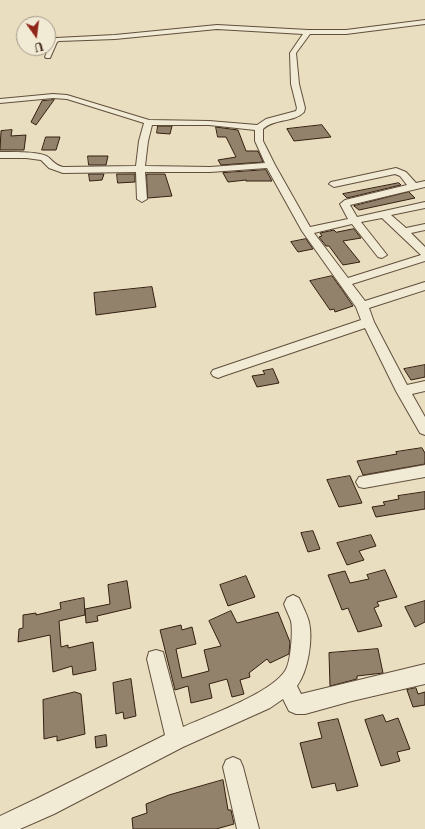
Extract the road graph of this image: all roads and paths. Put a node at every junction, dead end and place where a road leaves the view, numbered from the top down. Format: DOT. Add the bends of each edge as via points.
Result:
graph roads {
  1 [pos="425,22"];
  2 [pos="308,32"];
  3 [pos="48,57"];
  4 [pos="0,101"];
  5 [pos="148,122"];
  6 [pos="258,128"];
  7 [pos="0,155"];
  8 [pos="270,165"];
  9 [pos="139,168"];
  10 [pos="334,184"];
  11 [pos="425,184"];
  12 [pos="413,186"];
  13 [pos="142,199"];
  14 [pos="425,205"];
  15 [pos="385,214"];
  16 [pos="354,220"];
  17 [pos="425,227"];
  18 [pos="307,231"];
  19 [pos="404,232"];
  20 [pos="425,253"];
  21 [pos="382,255"];
  22 [pos="425,257"];
  23 [pos="345,283"];
  24 [pos="425,286"];
  25 [pos="362,306"];
  26 [pos="368,322"];
  27 [pos="218,373"];
  28 [pos="425,386"];
  29 [pos="403,391"];
  30 [pos="425,429"];
  31 [pos="425,471"];
  32 [pos="364,482"];
  33 [pos="293,604"];
  34 [pos="156,659"];
  35 [pos="425,674"];
  36 [pos="291,693"];
  37 [pos="176,740"];
  38 [pos="233,767"];
  39 [pos="0,827"];
  40 [pos="248,829"];
  1 -- 2 [label="street" via="341,33"];
  2 -- 3 [label="street" via="217,27 115,37 62,38 54,41"];
  2 -- 6 [label="street" via="293,53 295,84 302,110 295,115 264,122"];
  4 -- 5 [label="street" via="54,96 72,98"];
  5 -- 6 [label="street" via="209,123"];
  5 -- 9 [label="street"];
  6 -- 8 [label="street" via="259,141"];
  7 -- 9 [label="street" via="44,158 46,163 58,170"];
  8 -- 9 [label="street" via="230,169"];
  8 -- 18 [label="street"];
  9 -- 13 [label="street"];
  10 -- 12 [label="street" via="396,171 403,174"];
  11 -- 12 [label="street"];
  12 -- 16 [label="street" via="348,202 345,207"];
  14 -- 15 [label="street"];
  15 -- 16 [label="street"];
  15 -- 19 [label="street"];
  16 -- 18 [label="street"];
  16 -- 21 [label="street"];
  17 -- 19 [label="street"];
  18 -- 23 [label="street"];
  19 -- 20 [label="street"];
  22 -- 23 [label="street"];
  23 -- 25 [label="street"];
  24 -- 25 [label="street"];
  25 -- 26 [label="street"];
  26 -- 27 [label="street"];
  26 -- 29 [label="street"];
  28 -- 29 [label="street"];
  29 -- 30 [label="street"];
  31 -- 32 [label="street"];
  33 -- 36 [label="street" via="300,622 300,646"];
  34 -- 37 [label="street"];
  35 -- 36 [label="street" via="305,704"];
  36 -- 37 [label="street" via="263,701"];
  37 -- 39 [label="street"];
  38 -- 40 [label="street"];
}
